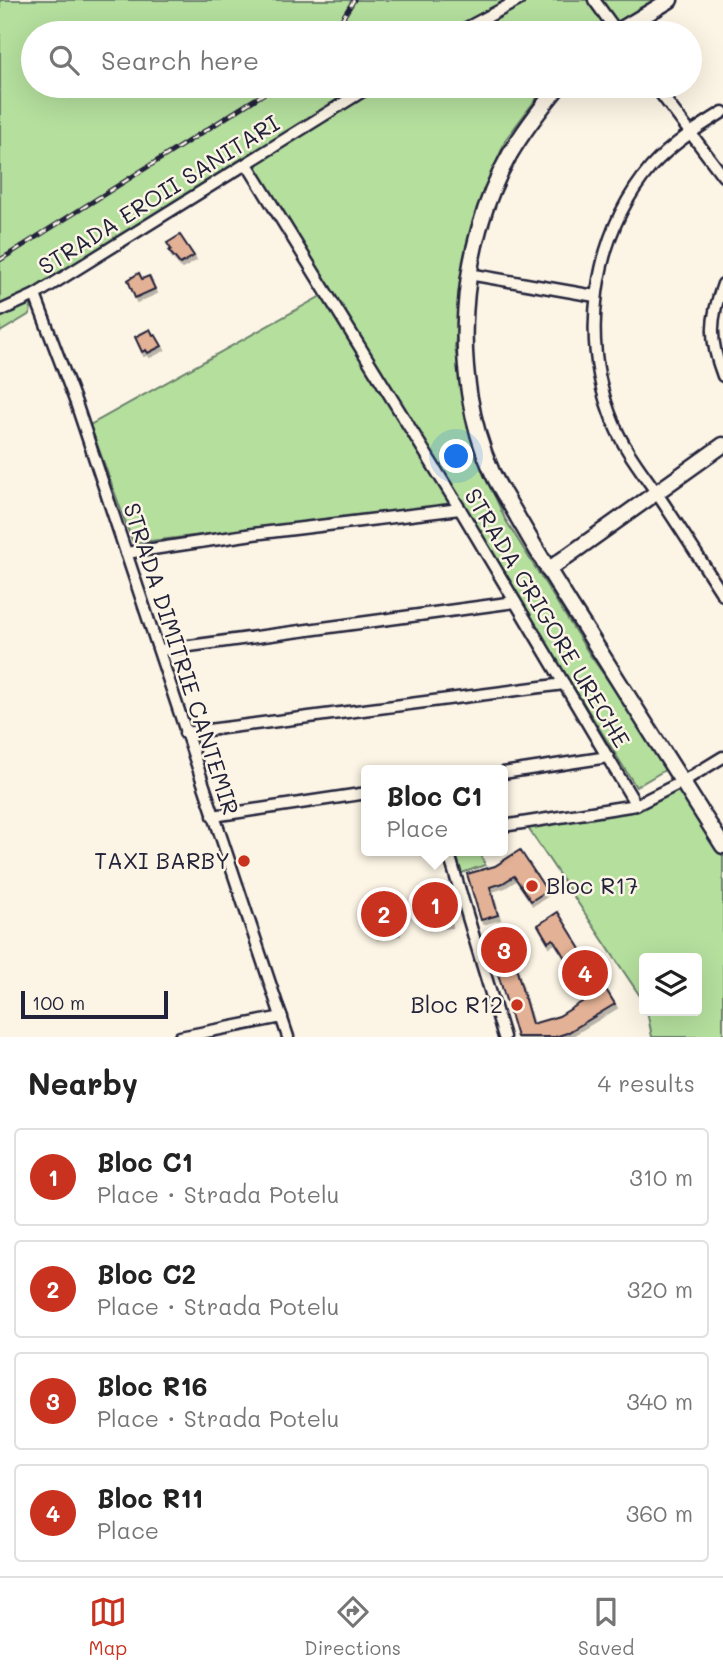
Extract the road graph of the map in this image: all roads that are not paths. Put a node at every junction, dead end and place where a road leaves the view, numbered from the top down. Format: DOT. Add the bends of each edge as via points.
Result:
graph roads {
  1 [pos="520,0"];
  2 [pos="594,0"];
  3 [pos="670,0"];
  4 [pos="480,21"];
  5 [pos="609,21"];
  6 [pos="636,21"];
  7 [pos="352,98"];
  8 [pos="549,98"];
  9 [pos="664,98"];
  10 [pos="723,112"];
  11 [pos="688,132"];
  12 [pos="247,164"];
  13 [pos="723,176"];
  14 [pos="469,274"];
  15 [pos="723,284"];
  16 [pos="35,295"];
  17 [pos="595,296"];
  18 [pos="0,310"];
  19 [pos="723,376"];
  20 [pos="723,445"];
  21 [pos="657,493"];
  22 [pos="460,509"];
  23 [pos="126,553"];
  24 [pos="548,570"];
  25 [pos="723,595"];
  26 [pos="515,602"];
  27 [pos="160,650"];
  28 [pos="564,684"];
  29 [pos="185,733"];
  30 [pos="608,757"];
  31 [pos="723,757"];
  32 [pos="508,771"];
  33 [pos="682,782"];
  34 [pos="361,794"];
  35 [pos="636,805"];
  36 [pos="213,816"];
  37 [pos="508,825"];
  38 [pos="723,846"];
  39 [pos="449,856"];
  40 [pos="282,1017"];
  41 [pos="195,1035"];
  42 [pos="180,1037"];
  43 [pos="288,1037"];
  44 [pos="503,1037"];
  1 -- 4 [label="street"];
  2 -- 5 [label="street"];
  3 -- 6 [label="street"];
  7 -- 12 [label="street, STRADA EROII SANITARI"];
  8 -- 14 [label="street" via="530,121 491,194"];
  9 -- 11 [label="street"];
  10 -- 11 [label="street"];
  11 -- 13 [label="street"];
  11 -- 17 [label="street" via="651,167 618,221"];
  12 -- 16 [label="street, STRADA EROII SANITARI"];
  12 -- 22 [label="street, STRADA GRIGORE URECHE"];
  14 -- 17 [label="street"];
  14 -- 24 [label="street" via="467,374 476,424 492,472"];
  15 -- 19 [label="street" via="712,328"];
  16 -- 18 [label="street, STRADA EROII SANITARI"];
  16 -- 23 [label="street, STRADA DIMITRIE CANTEMIR"];
  17 -- 21 [label="street" via="594,329 602,388 614,425"];
  20 -- 21 [label="street"];
  21 -- 24 [label="street"];
  21 -- 25 [label="street"];
  22 -- 23 [label="street"];
  22 -- 26 [label="street, STRADA GRIGORE URECHE"];
  23 -- 27 [label="street, STRADA DIMITRIE CANTEMIR"];
  24 -- 33 [label="street"];
  26 -- 27 [label="street"];
  26 -- 28 [label="street, STRADA GRIGORE URECHE"];
  27 -- 29 [label="street, STRADA DIMITRIE CANTEMIR"];
  28 -- 29 [label="street"];
  28 -- 30 [label="street, STRADA GRIGORE URECHE"];
  29 -- 36 [label="street, STRADA DIMITRIE CANTEMIR"];
  30 -- 32 [label="street"];
  30 -- 35 [label="street, STRADA GRIGORE URECHE"];
  31 -- 33 [label="street"];
  33 -- 35 [label="street"];
  33 -- 38 [label="street"];
  34 -- 36 [label="street"];
  35 -- 37 [label="street"];
  36 -- 40 [label="street, STRADA DIMITRIE CANTEMIR"];
  39 -- 44 [label="street"];
  40 -- 41 [label="street"];
  40 -- 43 [label="street, STRADA DIMITRIE CANTEMIR"];
  41 -- 42 [label="street"];
}
